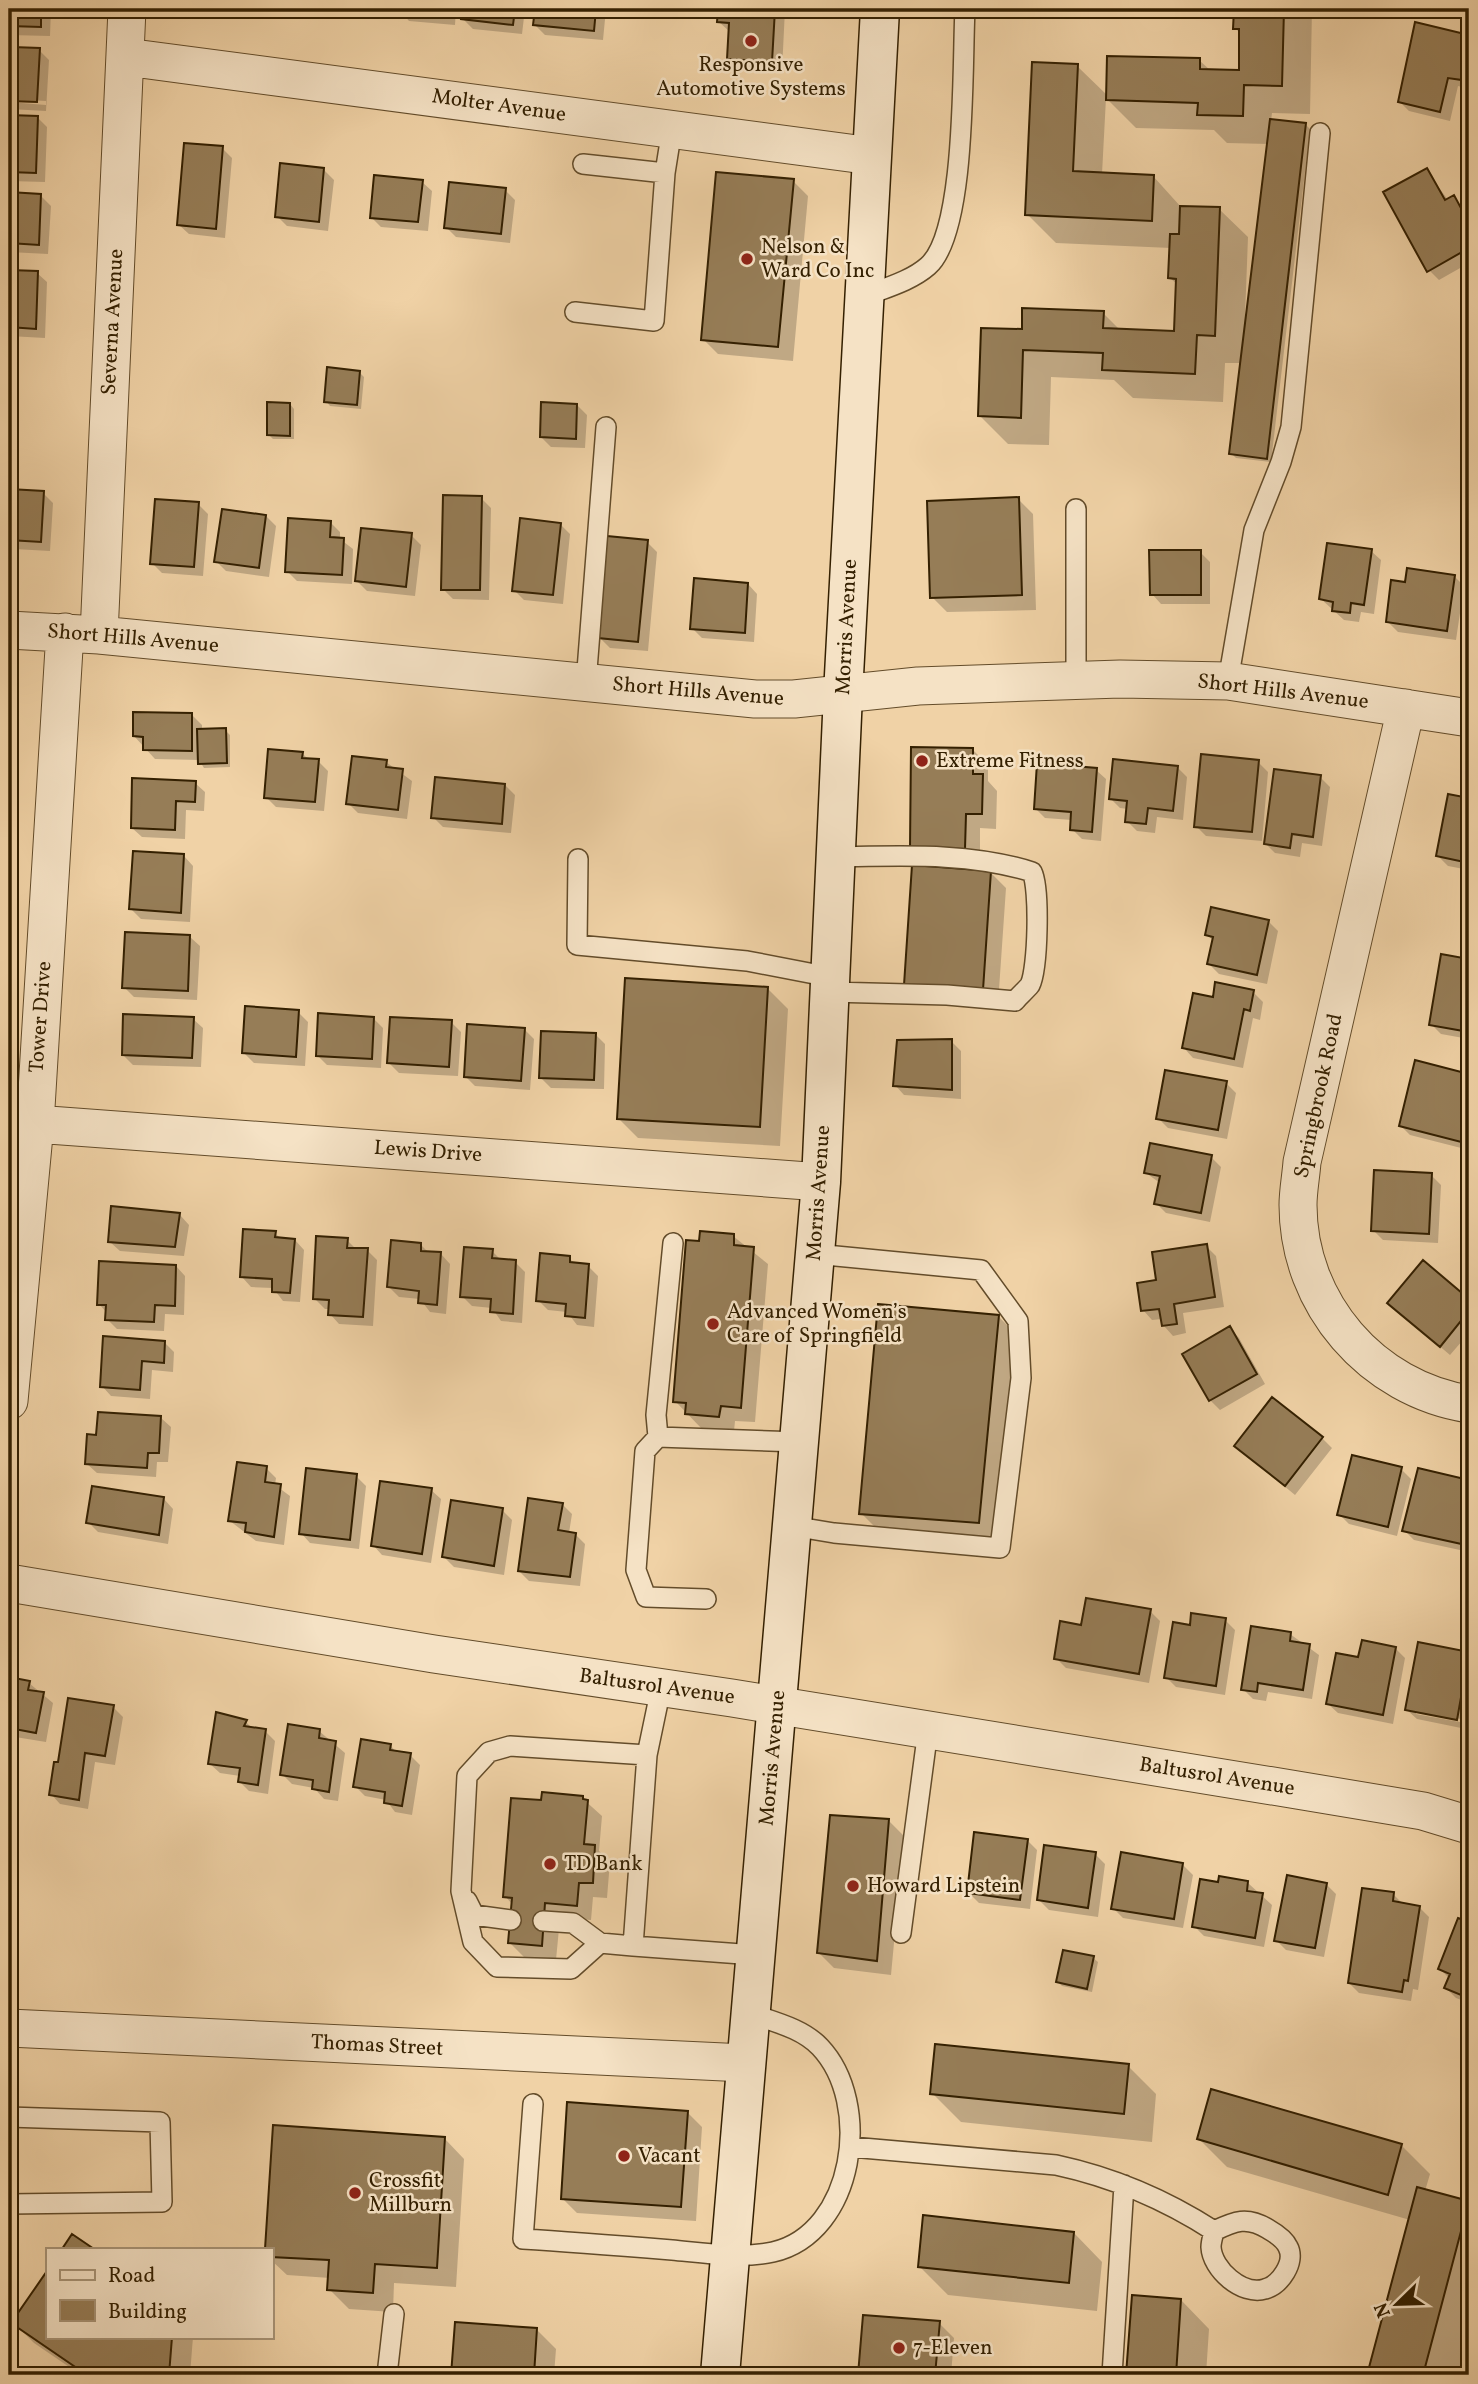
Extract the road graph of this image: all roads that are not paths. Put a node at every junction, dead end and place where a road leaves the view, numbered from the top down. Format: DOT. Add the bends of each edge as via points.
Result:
graph roads {
  1 [pos="127,9"];
  2 [pos="880,9"];
  3 [pos="965,9"];
  4 [pos="126,57"];
  5 [pos="672,129"];
  6 [pos="1320,133"];
  7 [pos="872,156"];
  8 [pos="583,164"];
  9 [pos="665,173"];
  10 [pos="864,296"];
  11 [pos="575,312"];
  12 [pos="606,427"];
  13 [pos="1076,509"];
  14 [pos="9,630"];
  15 [pos="82,634"];
  16 [pos="1076,681"];
  17 [pos="1228,681"];
  18 [pos="586,683"];
  19 [pos="843,694"];
  20 [pos="1406,708"];
  21 [pos="1469,718"];
  22 [pos="836,857"];
  23 [pos="578,859"];
  24 [pos="830,985"];
  25 [pos="35,1124"];
  26 [pos="821,1182"];
  27 [pos="673,1243"];
  28 [pos="815,1254"];
  29 [pos="9,1401"];
  30 [pos="1469,1404"];
  31 [pos="658,1437"];
  32 [pos="799,1441"];
  33 [pos="792,1526"];
  34 [pos="9,1583"];
  35 [pos="706,1599"];
  36 [pos="661,1688"];
  37 [pos="777,1706"];
  38 [pos="928,1730"];
  39 [pos="647,1755"];
  40 [pos="1469,1825"];
  41 [pos="461,1891"];
  42 [pos="511,1920"];
  43 [pos="544,1921"];
  44 [pos="901,1933"];
  45 [pos="600,1943"];
  46 [pos="633,1946"];
  47 [pos="755,1955"];
  48 [pos="749,2013"];
  49 [pos="9,2028"];
  50 [pos="746,2063"];
  51 [pos="533,2104"];
  52 [pos="9,2117"];
  53 [pos="851,2147"];
  54 [pos="1124,2185"];
  55 [pos="9,2204"];
  56 [pos="1214,2231"];
  57 [pos="731,2254"];
  58 [pos="394,2314"];
  59 [pos="387,2375"];
  60 [pos="720,2375"];
  61 [pos="1112,2375"];
  1 -- 4 [label="street, Severna Avenue"];
  2 -- 7 [label="main road, Morris Avenue"];
  3 -- 10 [label="lane" via="955,200 943,245 929,266"];
  4 -- 5 [label="street, Molter Avenue"];
  4 -- 15 [label="street, Severna Avenue"];
  5 -- 7 [label="street, Molter Avenue"];
  5 -- 9 [label="lane"];
  6 -- 17 [label="lane" via="1291,427 1254,530"];
  7 -- 10 [label="main road, Morris Avenue"];
  8 -- 9 [label="lane"];
  9 -- 11 [label="lane" via="654,321"];
  10 -- 19 [label="main road, Morris Avenue"];
  12 -- 18 [label="lane"];
  13 -- 16 [label="lane"];
  14 -- 15 [label="street, Short Hills Avenue"];
  15 -- 18 [label="street, Short Hills Avenue"];
  15 -- 25 [label="street, Tower Drive"];
  16 -- 17 [label="street, Short Hills Avenue"];
  16 -- 19 [label="street, Short Hills Avenue" via="918,686"];
  17 -- 20 [label="street, Short Hills Avenue"];
  18 -- 19 [label="street, Short Hills Avenue" via="755,699"];
  19 -- 22 [label="main road, Morris Avenue"];
  20 -- 21 [label="street, Short Hills Avenue"];
  20 -- 30 [label="street, Springbrook Road" via="1302,1162 1298,1204 1302,1247 1315,1288 1351,1342 1383,1370 1419,1392"];
  22 -- 24 [label="main road, Morris Avenue"];
  22 -- 24 [label="lane" via="948,858 1011,865 1032,872 1038,904 1030,984 1015,1001"];
  23 -- 24 [label="lane" via="577,945 747,961"];
  24 -- 26 [label="main road, Morris Avenue"];
  25 -- 26 [label="street, Lewis Drive"];
  25 -- 29 [label="street, Tower Drive"];
  26 -- 28 [label="main road, Morris Avenue"];
  27 -- 31 [label="lane" via="656,1415"];
  28 -- 32 [label="main road, Morris Avenue"];
  28 -- 33 [label="lane" via="981,1270 1018,1321 1021,1378 1000,1548"];
  31 -- 32 [label="lane"];
  31 -- 35 [label="lane" via="645,1451 636,1570 646,1597"];
  32 -- 33 [label="main road, Morris Avenue"];
  33 -- 37 [label="main road, Morris Avenue"];
  34 -- 36 [label="street, Baltusrol Avenue"];
  36 -- 37 [label="street, Baltusrol Avenue"];
  36 -- 39 [label="lane"];
  37 -- 38 [label="street, Baltusrol Avenue"];
  37 -- 47 [label="main road, Morris Avenue"];
  38 -- 40 [label="street, Baltusrol Avenue" via="1423,1811"];
  38 -- 44 [label="lane"];
  39 -- 41 [label="lane" via="510,1746 489,1752 467,1776"];
  39 -- 46 [label="lane"];
  41 -- 42 [label="lane" via="474,1915"];
  41 -- 45 [label="lane" via="473,1942 497,1967 571,1969"];
  43 -- 45 [label="lane" via="573,1923"];
  45 -- 46 [label="lane"];
  46 -- 47 [label="lane"];
  47 -- 48 [label="main road, Morris Avenue"];
  48 -- 50 [label="main road, Morris Avenue"];
  48 -- 53 [label="lane" via="804,2033 821,2048 845,2092"];
  49 -- 50 [label="street, Thomas Street"];
  50 -- 57 [label="main road, Morris Avenue"];
  51 -- 57 [label="lane" via="523,2238"];
  52 -- 55 [label="lane" via="160,2122 162,2202"];
  53 -- 54 [label="lane" via="1056,2165"];
  53 -- 57 [label="lane" via="837,2194 812,2228 774,2252"];
  54 -- 56 [label="lane"];
  54 -- 61 [label="lane"];
  57 -- 60 [label="main road, Morris Avenue"];
  58 -- 59 [label="lane"];
}
